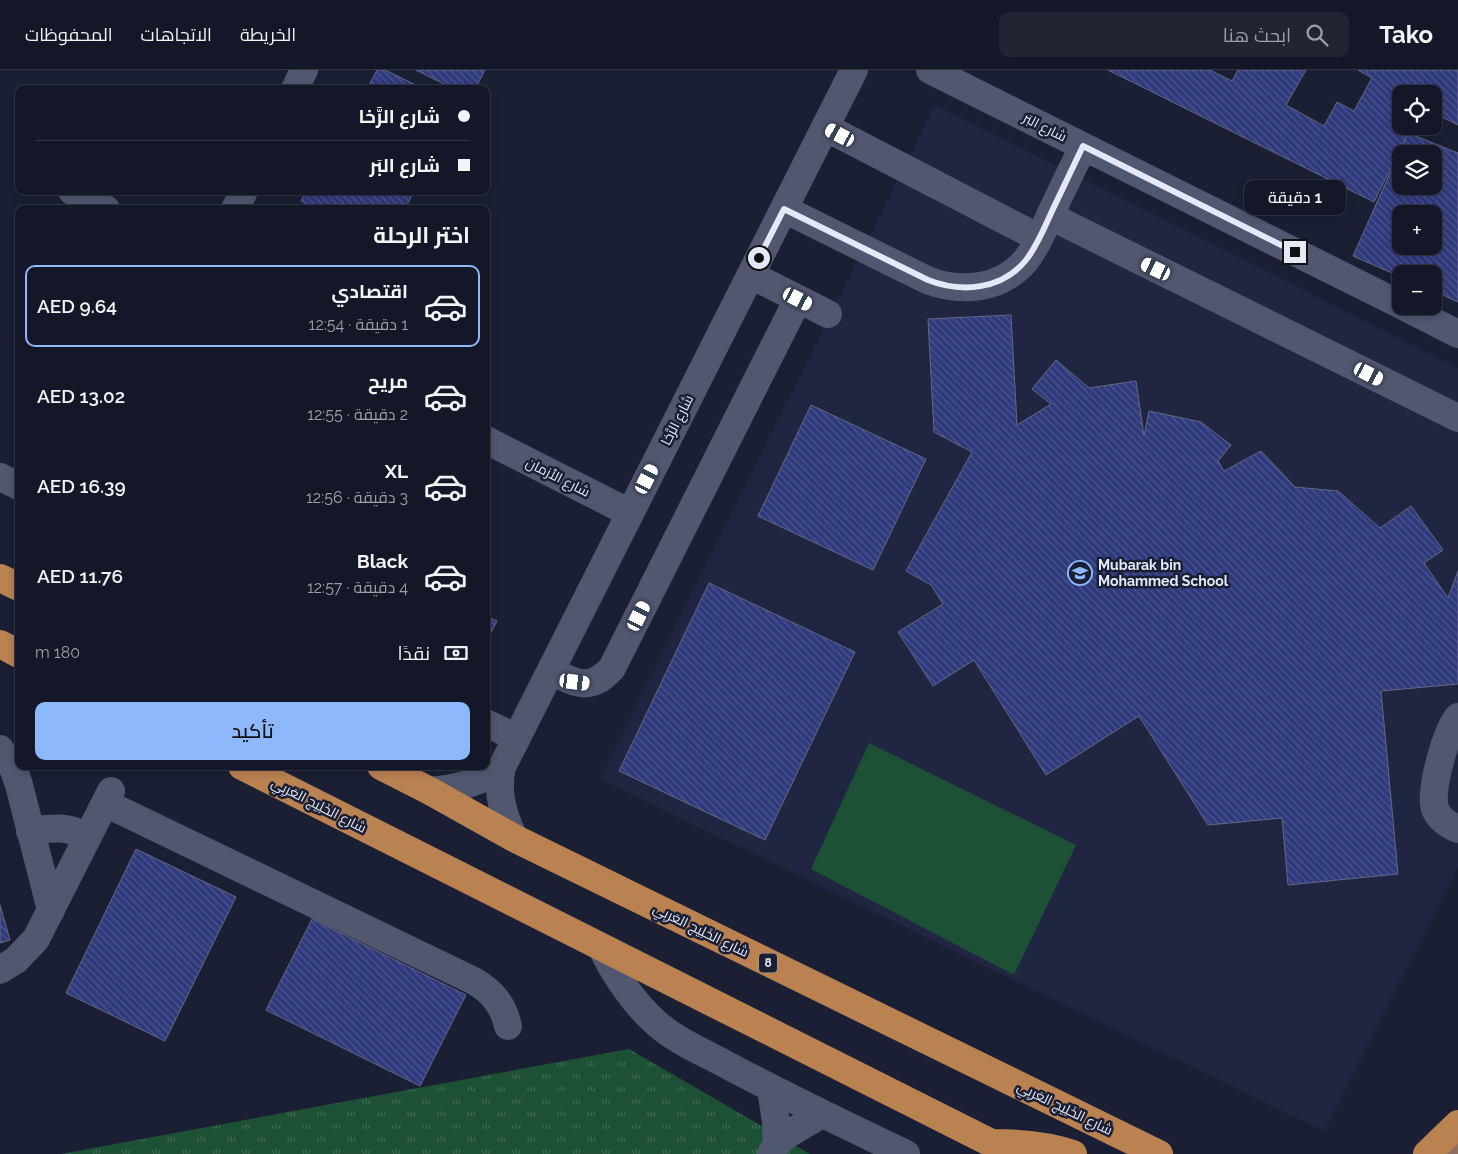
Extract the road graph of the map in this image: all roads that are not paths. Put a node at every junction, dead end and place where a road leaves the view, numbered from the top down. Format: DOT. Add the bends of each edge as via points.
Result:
graph roads {
  1 [pos="304,70"];
  2 [pos="854,70"];
  3 [pos="930,70"];
  4 [pos="297,85"];
  5 [pos="825,127"];
  6 [pos="1083,146"];
  7 [pos="80,195"];
  8 [pos="98,205"];
  9 [pos="784,209"];
  10 [pos="1044,227"];
  11 [pos="751,275"];
  12 [pos="798,299"];
  13 [pos="1392,301"];
  14 [pos="828,314"];
  15 [pos="1420,315"];
  16 [pos="1458,334"];
  17 [pos="1458,418"];
  18 [pos="490,442"];
  19 [pos="0,477"];
  20 [pos="15,484"];
  21 [pos="630,513"];
  22 [pos="0,578"];
  23 [pos="15,585"];
  24 [pos="0,644"];
  25 [pos="15,652"];
  26 [pos="551,670"];
  27 [pos="1458,717"];
  28 [pos="490,725"];
  29 [pos="517,738"];
  30 [pos="0,749"];
  31 [pos="501,769"];
  32 [pos="250,770"];
  33 [pos="388,770"];
  34 [pos="430,791"];
  35 [pos="1458,829"];
  36 [pos="30,831"];
  37 [pos="88,838"];
  38 [pos="514,838"];
  39 [pos="51,910"];
  40 [pos="602,947"];
  41 [pos="0,970"];
  42 [pos="508,1026"];
  43 [pos="771,1089"];
  44 [pos="822,1114"];
  45 [pos="1458,1124"];
  46 [pos="774,1149"];
  47 [pos="1002,1149"];
  48 [pos="1458,1150"];
  49 [pos="906,1154"];
  50 [pos="1073,1154"];
  51 [pos="1159,1154"];
  52 [pos="1427,1154"];
  53 [pos="1456,1154"];
  1 -- 4 [label="street"];
  2 -- 5 [label="street, شارع الرَّخا"];
  3 -- 6 [label="street, شارع البَر"];
  5 -- 9 [label="street, شارع الرَّخا"];
  5 -- 10 [label="street"];
  6 -- 10 [label="street"];
  6 -- 13 [label="street, شارع البَر"];
  7 -- 8 [label="street"];
  9 -- 10 [label="street" via="941,286 960,288 976,288 1016,270 1026,260"];
  9 -- 11 [label="street, شارع الرَّخا"];
  10 -- 17 [label="street"];
  11 -- 12 [label="street"];
  11 -- 21 [label="street, شارع الرَّخا"];
  12 -- 14 [label="street"];
  12 -- 26 [label="street" via="612,668 597,682 588,684 568,680"];
  15 -- 16 [label="street, شارع البَر"];
  18 -- 21 [label="street, شارع الأزمان"];
  19 -- 20 [label="street"];
  21 -- 26 [label="street, شارع الرَّخا"];
  22 -- 23 [label="highway"];
  24 -- 25 [label="highway"];
  26 -- 29 [label="street, شارع الرَّخا"];
  27 -- 35 [label="street" via="1450,728 1433,798 1440,818"];
  28 -- 29 [label="street"];
  29 -- 31 [label="street, شارع الرَّخا"];
  30 -- 36 [label="street" via="14,770"];
  31 -- 34 [label="street" via="467,785"];
  31 -- 38 [label="street, شارع الرَّخا" via="501,798"];
  32 -- 40 [label="highway, شارع الخَلِيج العَربِي"];
  33 -- 34 [label="highway, شارع الخَلِيج العَربِي / 8"];
  34 -- 38 [label="highway, شارع الخَلِيج العَربِي / 8"];
  36 -- 37 [label="street" via="68,828"];
  36 -- 39 [label="street"];
  37 -- 39 [label="street"];
  37 -- 42 [label="street" via="108,797 474,981 495,997"];
  38 -- 51 [label="highway, شارع الخَلِيج العَربِي / 8"];
  39 -- 41 [label="street" via="27,950"];
  40 -- 43 [label="street" via="625,989 655,1023 671,1035"];
  40 -- 47 [label="highway, شارع الخَلِيج العَربِي"];
  43 -- 44 [label="street"];
  43 -- 46 [label="street" via="775,1111"];
  44 -- 46 [label="street" via="794,1130"];
  44 -- 49 [label="street"];
  45 -- 52 [label="highway"];
  47 -- 50 [label="highway" via="1022,1143 1054,1147"];
  48 -- 53 [label="main road"];
}
